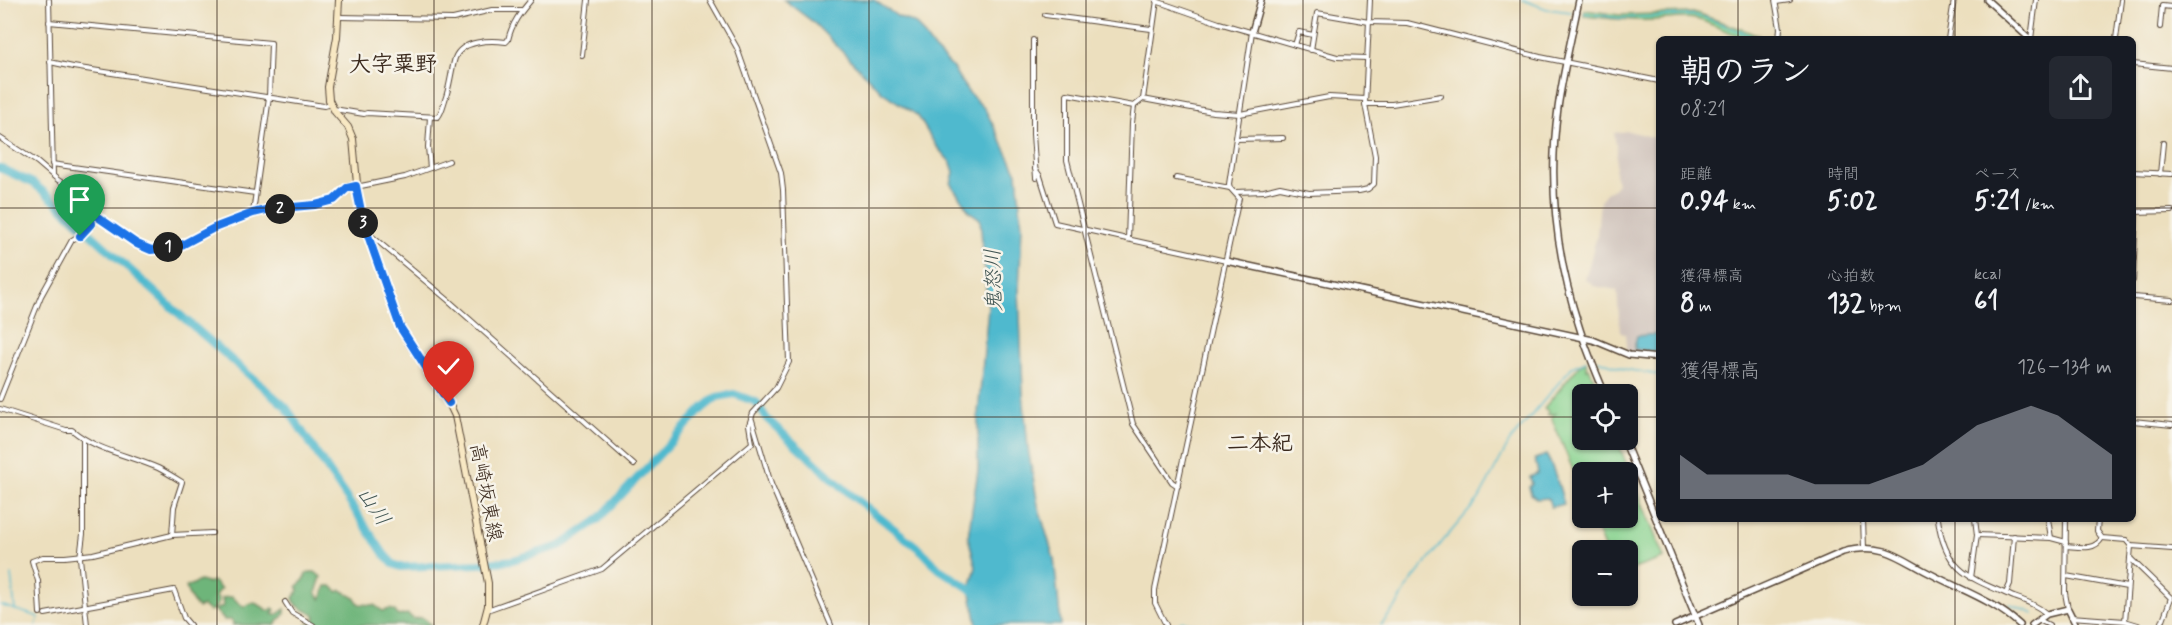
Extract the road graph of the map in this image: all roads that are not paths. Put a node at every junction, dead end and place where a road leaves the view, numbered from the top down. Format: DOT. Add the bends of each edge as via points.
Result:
graph roads {
  1 [pos="49,0"];
  2 [pos="339,0"];
  3 [pos="531,0"];
  4 [pos="588,0"];
  5 [pos="710,0"];
  6 [pos="1156,0"];
  7 [pos="1262,0"];
  8 [pos="1370,0"];
  9 [pos="1579,0"];
  10 [pos="1790,0"];
  11 [pos="1954,0"];
  12 [pos="1986,0"];
  13 [pos="2037,0"];
  14 [pos="2121,0"];
  15 [pos="1775,1"];
  16 [pos="2172,7"];
  17 [pos="522,10"];
  18 [pos="1045,15"];
  19 [pos="339,17"];
  20 [pos="49,22"];
  21 [pos="1369,22"];
  22 [pos="2160,27"];
  23 [pos="1151,29"];
  24 [pos="1252,32"];
  25 [pos="1313,35"];
  26 [pos="1779,36"];
  27 [pos="1948,36"];
  28 [pos="2028,36"];
  29 [pos="2031,36"];
  30 [pos="2117,36"];
  31 [pos="1033,40"];
  32 [pos="1295,45"];
  33 [pos="1311,50"];
  34 [pos="582,55"];
  35 [pos="1366,58"];
  36 [pos="50,62"];
  37 [pos="1566,62"];
  38 [pos="2136,64"];
  39 [pos="2172,68"];
  40 [pos="1656,80"];
  41 [pos="1441,96"];
  42 [pos="269,97"];
  43 [pos="1143,99"];
  44 [pos="1365,102"];
  45 [pos="332,106"];
  46 [pos="1134,106"];
  47 [pos="1240,114"];
  48 [pos="430,117"];
  49 [pos="0,138"];
  50 [pos="1283,138"];
  51 [pos="1236,139"];
  52 [pos="2163,143"];
  53 [pos="449,161"];
  54 [pos="52,164"];
  55 [pos="430,168"];
  56 [pos="1035,169"];
  57 [pos="2136,172"];
  58 [pos="2160,174"];
  59 [pos="2172,174"];
  60 [pos="53,176"];
  61 [pos="1036,178"];
  62 [pos="1176,178"];
  63 [pos="356,186"];
  64 [pos="1230,188"];
  65 [pos="1235,192"];
  66 [pos="255,193"];
  67 [pos="89,211"];
  68 [pos="2172,211"];
  69 [pos="2136,212"];
  70 [pos="253,213"];
  71 [pos="1086,230"];
  72 [pos="366,232"];
  73 [pos="1128,240"];
  74 [pos="1226,261"];
  75 [pos="2136,297"];
  76 [pos="2172,300"];
  77 [pos="1583,338"];
  78 [pos="1656,358"];
  79 [pos="1601,384"];
  80 [pos="0,399"];
  81 [pos="0,409"];
  82 [pos="752,419"];
  83 [pos="2136,421"];
  84 [pos="2172,425"];
  85 [pos="83,439"];
  86 [pos="1628,450"];
  87 [pos="634,465"];
  88 [pos="1178,486"];
  89 [pos="1656,518"];
  90 [pos="1658,522"];
  91 [pos="1863,522"];
  92 [pos="1938,522"];
  93 [pos="1975,522"];
  94 [pos="2048,522"];
  95 [pos="2066,522"];
  96 [pos="2098,522"];
  97 [pos="212,533"];
  98 [pos="1977,535"];
  99 [pos="172,536"];
  100 [pos="2014,536"];
  101 [pos="2051,538"];
  102 [pos="2102,538"];
  103 [pos="2066,544"];
  104 [pos="2131,546"];
  105 [pos="1864,548"];
  106 [pos="2172,549"];
  107 [pos="81,555"];
  108 [pos="2130,558"];
  109 [pos="2066,576"];
  110 [pos="1971,578"];
  111 [pos="2127,587"];
  112 [pos="2006,593"];
  113 [pos="285,602"];
  114 [pos="86,606"];
  115 [pos="2068,609"];
  116 [pos="487,610"];
  117 [pos="2047,614"];
  118 [pos="1696,616"];
  119 [pos="2071,617"];
  120 [pos="2038,620"];
  121 [pos="2125,621"];
  122 [pos="87,625"];
  123 [pos="190,625"];
  124 [pos="313,625"];
  125 [pos="483,625"];
  126 [pos="831,625"];
  127 [pos="1166,625"];
  128 [pos="1675,625"];
  129 [pos="1699,625"];
  130 [pos="2020,625"];
  131 [pos="2032,625"];
  132 [pos="2049,625"];
  133 [pos="2076,625"];
  134 [pos="2138,625"];
  135 [pos="2161,625"];
  1 -- 20 [label="street"];
  2 -- 19 [label="main road"];
  3 -- 17 [label="street"];
  4 -- 34 [label="street"];
  5 -- 82 [label="street" via="737,48 782,180 789,362 776,388"];
  6 -- 23 [label="street"];
  6 -- 24 [label="street"];
  7 -- 24 [label="street"];
  8 -- 21 [label="street"];
  9 -- 37 [label="street"];
  10 -- 15 [label="street"];
  11 -- 27 [label="street"];
  12 -- 28 [label="street"];
  13 -- 29 [label="street"];
  14 -- 30 [label="street"];
  15 -- 26 [label="street"];
  16 -- 22 [label="street" via="2162,6"];
  17 -- 19 [label="street" via="492,10 453,19"];
  17 -- 48 [label="street" via="506,42 474,43 456,57 440,115"];
  18 -- 23 [label="street"];
  19 -- 45 [label="main road" via="328,87"];
  20 -- 36 [label="street"];
  20 -- 42 [label="street" via="271,43"];
  21 -- 25 [label="street" via="1317,13"];
  21 -- 35 [label="street"];
  21 -- 37 [label="street" via="1407,23"];
  23 -- 43 [label="street"];
  24 -- 32 [label="street"];
  24 -- 47 [label="street"];
  25 -- 32 [label="street" via="1299,32"];
  25 -- 33 [label="street"];
  31 -- 56 [label="street"];
  32 -- 33 [label="street"];
  33 -- 35 [label="street" via="1337,57"];
  35 -- 44 [label="street"];
  36 -- 42 [label="street"];
  36 -- 54 [label="street"];
  37 -- 40 [label="street"];
  37 -- 77 [label="street" via="1558,109 1554,189 1562,261"];
  38 -- 39 [label="street"];
  41 -- 44 [label="street" via="1392,104"];
  42 -- 45 [label="street"];
  42 -- 66 [label="street"];
  43 -- 46 [label="street"];
  43 -- 47 [label="street"];
  44 -- 47 [label="street" via="1329,97"];
  44 -- 65 [label="street" via="1376,165 1371,187 1309,193 1280,187"];
  45 -- 48 [label="street" via="364,114"];
  45 -- 63 [label="main road, 高崎坂東線" via="354,139"];
  46 -- 71 [label="street" via="1067,94 1067,160"];
  46 -- 73 [label="street"];
  47 -- 51 [label="street"];
  48 -- 55 [label="street"];
  49 -- 60 [label="street"];
  50 -- 51 [label="street"];
  51 -- 64 [label="street"];
  52 -- 58 [label="street"];
  53 -- 55 [label="street"];
  54 -- 60 [label="street"];
  54 -- 66 [label="street"];
  55 -- 63 [label="street"];
  56 -- 61 [label="street"];
  56 -- 71 [label="street" via="1055,222"];
  57 -- 58 [label="street"];
  58 -- 59 [label="street"];
  60 -- 67 [label="street" via="83,196"];
  62 -- 64 [label="street"];
  63 -- 70 [label="street" via="347,188 334,200 315,205"];
  63 -- 72 [label="main road, 高崎坂東線"];
  64 -- 65 [label="street"];
  65 -- 74 [label="street" via="1239,198"];
  66 -- 70 [label="street"];
  67 -- 70 [label="street" via="149,250 178,247"];
  67 -- 80 [label="street" via="91,224 72,240 41,296"];
  68 -- 69 [label="street"];
  71 -- 73 [label="street"];
  71 -- 88 [label="street" via="1133,424"];
  72 -- 87 [label="street"];
  72 -- 116 [label="main road, 高崎坂東線" via="400,327 446,397 454,416 485,570"];
  73 -- 74 [label="street"];
  74 -- 77 [label="street"];
  74 -- 88 [label="street"];
  75 -- 76 [label="street"];
  77 -- 78 [label="street" via="1629,355"];
  77 -- 79 [label="street"];
  81 -- 85 [label="street" via="72,430"];
  82 -- 116 [label="street" via="752,443 602,569"];
  82 -- 126 [label="street" via="771,484"];
  83 -- 84 [label="street"];
  85 -- 99 [label="street" via="158,468 182,482 174,507"];
  85 -- 107 [label="street"];
  86 -- 89 [label="street"];
  88 -- 127 [label="street" via="1155,590 1155,603"];
  90 -- 118 [label="street"];
  91 -- 105 [label="street"];
  92 -- 110 [label="street" via="1946,549 1961,572"];
  93 -- 98 [label="street"];
  94 -- 101 [label="street"];
  95 -- 103 [label="street"];
  96 -- 102 [label="street" via="2097,531"];
  97 -- 99 [label="street"];
  98 -- 100 [label="street"];
  98 -- 110 [label="street"];
  99 -- 107 [label="street"];
  100 -- 101 [label="street"];
  100 -- 112 [label="street"];
  101 -- 103 [label="street"];
  102 -- 103 [label="street" via="2088,547"];
  102 -- 104 [label="street" via="2126,540"];
  103 -- 109 [label="street"];
  104 -- 106 [label="street"];
  104 -- 108 [label="street"];
  105 -- 118 [label="street" via="1843,552"];
  105 -- 130 [label="street" via="1893,554 1996,606"];
  107 -- 114 [label="street"];
  107 -- 114 [label="street" via="32,561 42,614"];
  108 -- 111 [label="street"];
  108 -- 135 [label="street" via="2171,598"];
  109 -- 111 [label="street"];
  109 -- 115 [label="street"];
  110 -- 112 [label="street"];
  111 -- 121 [label="street"];
  112 -- 117 [label="street"];
  113 -- 124 [label="street" via="292,613"];
  114 -- 122 [label="street"];
  114 -- 123 [label="street" via="174,590"];
  115 -- 117 [label="street"];
  115 -- 119 [label="street"];
  116 -- 125 [label="main road, 高崎坂東線"];
  117 -- 120 [label="street"];
  118 -- 128 [label="street"];
  118 -- 129 [label="street"];
  119 -- 121 [label="street"];
  119 -- 133 [label="street"];
  120 -- 131 [label="street"];
  120 -- 132 [label="street"];
  121 -- 134 [label="street"];
}
